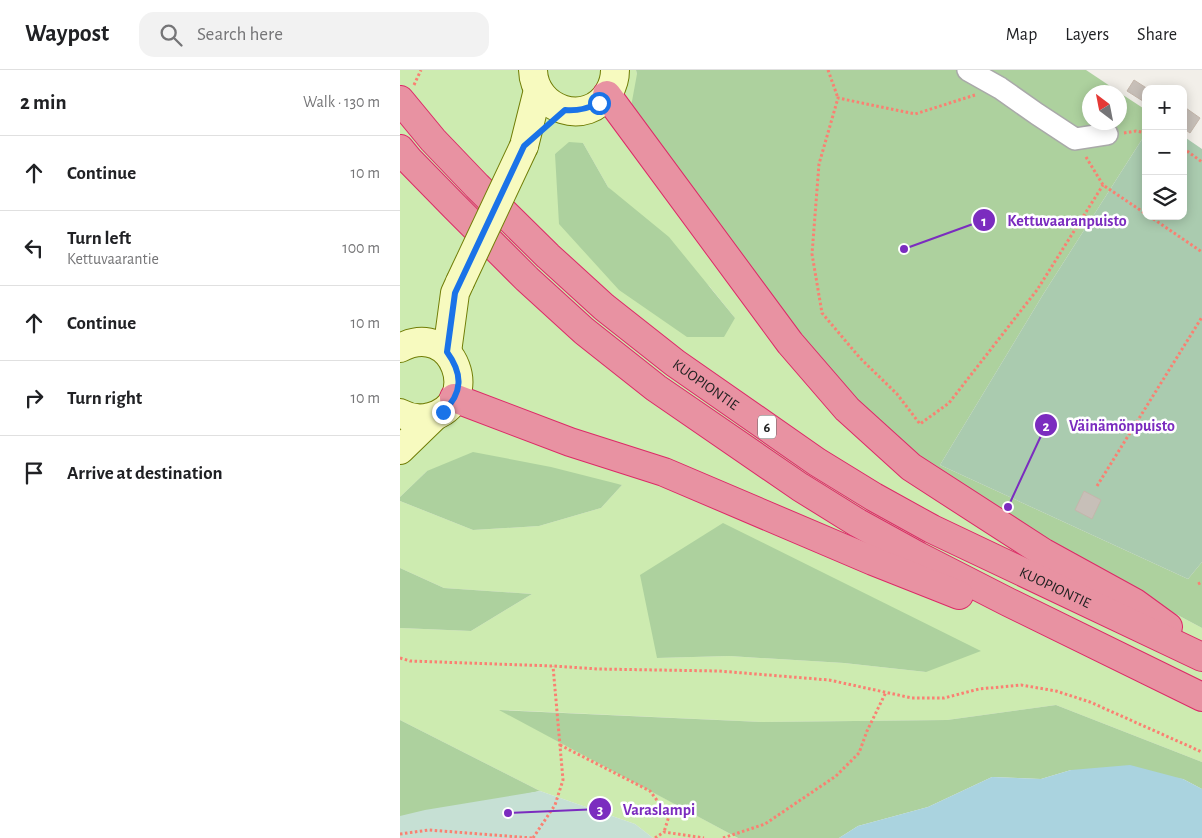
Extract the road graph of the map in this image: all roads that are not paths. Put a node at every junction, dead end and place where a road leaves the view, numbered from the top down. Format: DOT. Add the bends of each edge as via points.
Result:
graph roads {
  1 [pos="968,70"];
  2 [pos="535,80"];
  3 [pos="611,82"];
  4 [pos="406,95"];
  5 [pos="565,110"];
  6 [pos="1107,134"];
  7 [pos="524,146"];
  8 [pos="400,149"];
  9 [pos="457,287"];
  10 [pos="406,345"];
  11 [pos="447,352"];
  12 [pos="454,398"];
  13 [pos="400,413"];
  14 [pos="435,416"];
  15 [pos="400,450"];
  16 [pos="1202,650"];
  17 [pos="1202,657"];
  18 [pos="1135,664"];
  19 [pos="1202,697"];
  1 -- 6 [label="street" via="1075,139"];
  2 -- 5 [label="main road" via="545,100"];
  2 -- 7 [label="main road"];
  3 -- 5 [label="main road" via="599,103 588,109"];
  3 -- 16 [label="highway" via="790,343 847,409 911,467 1044,552 1134,603"];
  4 -- 17 [label="highway, KUOPIONTIE / 6" via="432,140 548,256 604,307 683,368 817,462 924,524"];
  5 -- 7 [label="main road"];
  7 -- 9 [label="main road, bridge"];
  8 -- 18 [label="highway, KUOPIONTIE / 6" via="527,279 584,330 664,393 858,523"];
  9 -- 10 [label="main road"];
  9 -- 11 [label="main road"];
  10 -- 11 [label="main road" via="425,342"];
  11 -- 12 [label="main road" via="458,374"];
  12 -- 14 [label="main road" via="443,412"];
  12 -- 18 [label="highway" via="570,442 664,472 873,561"];
  13 -- 14 [label="main road" via="424,419"];
  14 -- 15 [label="main road"];
  18 -- 19 [label="highway, KUOPIONTIE / 6"];
}
